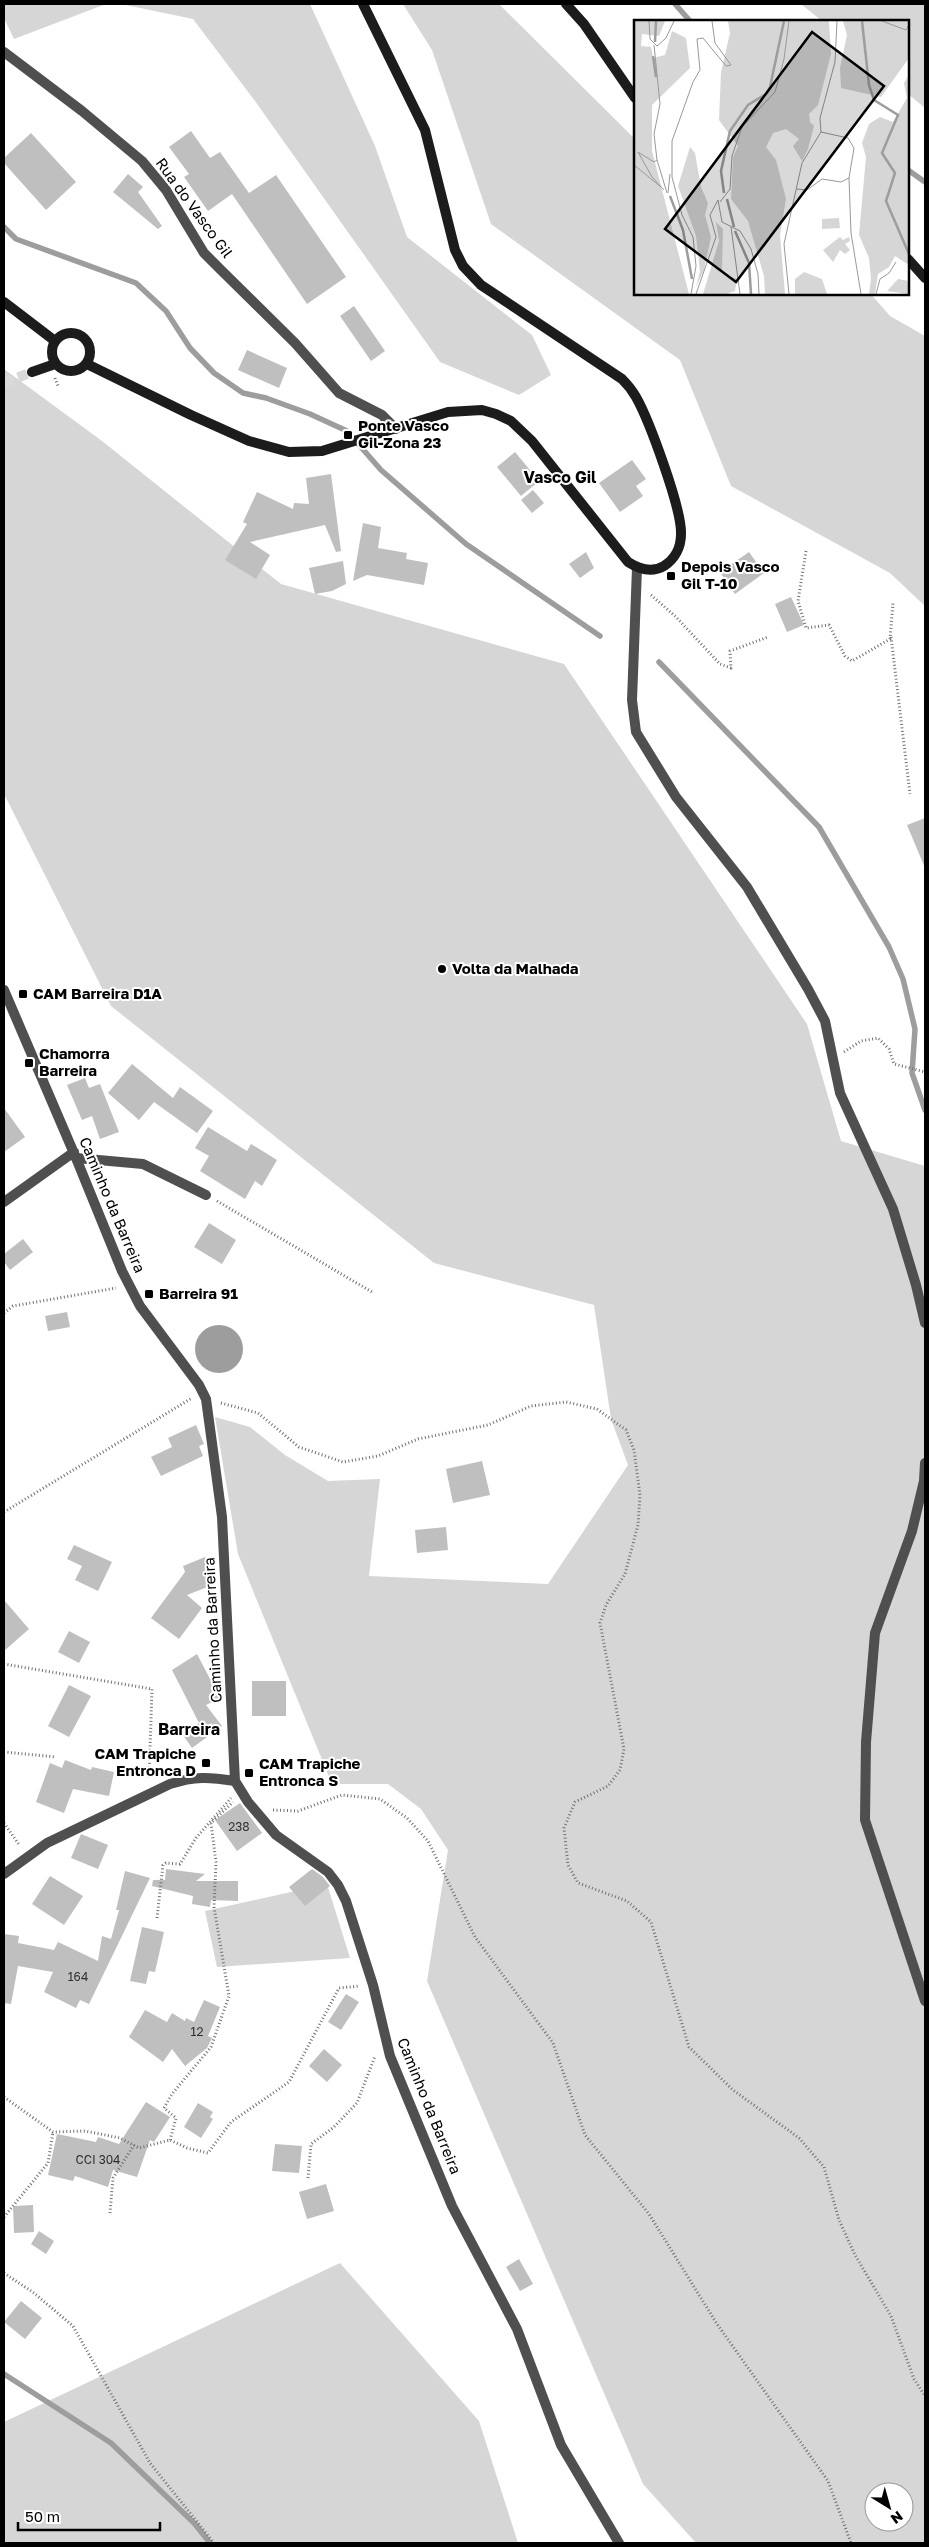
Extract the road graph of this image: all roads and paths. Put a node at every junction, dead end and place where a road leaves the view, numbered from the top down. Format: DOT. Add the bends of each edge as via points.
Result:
graph roads {
  1 [pos="363,4"];
  2 [pos="566,4"];
  3 [pos="4,52"];
  4 [pos="634,97"];
  5 [pos="909,260"];
  6 [pos="925,278"];
  7 [pos="4,302"];
  8 [pos="55,341"];
  9 [pos="55,364"];
  10 [pos="86,364"];
  11 [pos="32,372"];
  12 [pos="396,428"];
  13 [pos="806,551"];
  14 [pos="637,568"];
  15 [pos="637,584"];
  16 [pos="893,603"];
  17 [pos="890,636"];
  18 [pos="768,637"];
  19 [pos="910,794"];
  20 [pos="4,990"];
  21 [pos="833,1060"];
  22 [pos="925,1072"];
  23 [pos="75,1155"];
  24 [pos="206,1195"];
  25 [pos="4,1202"];
  26 [pos="129,1286"];
  27 [pos="372,1292"];
  28 [pos="4,1313"];
  29 [pos="925,1323"];
  30 [pos="204,1395"];
  31 [pos="925,1463"];
  32 [pos="4,1512"];
  33 [pos="4,1664"];
  34 [pos="4,1752"];
  35 [pos="56,1757"];
  36 [pos="239,1787"];
  37 [pos="148,1794"];
  38 [pos="271,1810"];
  39 [pos="4,1823"];
  40 [pos="27,1856"];
  41 [pos="4,1874"];
  42 [pos="157,1918"];
  43 [pos="373,1985"];
  44 [pos="925,2001"];
  45 [pos="384,2032"];
  46 [pos="4,2098"];
  47 [pos="53,2132"];
  48 [pos="170,2140"];
  49 [pos="134,2145"];
  50 [pos="308,2178"];
  51 [pos="110,2213"];
  52 [pos="4,2217"];
  53 [pos="4,2273"];
  54 [pos="925,2396"];
  55 [pos="214,2543"];
  56 [pos="619,2543"];
  57 [pos="851,2543"];
  1 -- 14 [label="main road" via="425,130 455,250 462,266 481,284 622,378 636,396 670,484 681,532 679,549 666,565 648,570"];
  2 -- 4 [label="main road" via="584,24"];
  3 -- 12 [label="street, Rua do Vasco Gil" via="82,110 142,161 166,190 204,253 295,343 339,393 382,415"];
  5 -- 6 [label="main road"];
  7 -- 8 [label="main road"];
  8 -- 9 [label="main road" via="52,348"];
  8 -- 10 [label="main road" via="65,334 83,336 90,346"];
  9 -- 10 [label="main road" via="64,372"];
  9 -- 11 [label="main road"];
  10 -- 12 [label="main road" via="191,416 273,450 306,453 338,447"];
  12 -- 14 [label="main road" via="466,410 482,410 511,421 556,469 621,555"];
  13 -- 17 [label="path" via="798,601 806,628 829,625 845,656 852,661 890,639"];
  14 -- 15 [label="street"];
  15 -- 18 [label="path" via="676,617 720,664 731,668 730,651"];
  15 -- 21 [label="street" via="632,700 636,732 676,797 747,887 825,1021"];
  16 -- 17 [label="path"];
  17 -- 19 [label="path"];
  20 -- 23 [label="street, Caminho da Barreira"];
  21 -- 22 [label="path" via="861,1041 878,1038 889,1049 894,1064"];
  21 -- 29 [label="street" via="840,1093 893,1208"];
  23 -- 24 [label="street" via="142,1164"];
  23 -- 25 [label="street"];
  23 -- 26 [label="street, Caminho da Barreira"];
  24 -- 27 [label="path"];
  26 -- 28 [label="path" via="13,1306"];
  26 -- 30 [label="street, Caminho da Barreira"];
  30 -- 32 [label="path"];
  30 -- 36 [label="street, Caminho da Barreira" via="222,1517"];
  30 -- 54 [label="path" via="258,1413 299,1447 343,1462 378,1456 418,1439 488,1425 531,1406 566,1402 597,1409 626,1430 634,1450 640,1495 638,1525 625,1574 606,1605 600,1623 624,1749 620,1770 608,1786 575,1802 564,1828 568,1865 578,1882 626,1901 651,1922 689,2047 733,2090 799,2138 824,2167 840,2220 855,2255 891,2316 914,2379"];
  31 -- 44 [label="street" via="912,1530 875,1633 866,1742 865,1820"];
  33 -- 37 [label="path" via="152,1688"];
  34 -- 35 [label="path"];
  36 -- 37 [label="street" via="206,1777 189,1777"];
  36 -- 42 [label="path" via="196,1838 180,1864 166,1862 163,1865"];
  36 -- 43 [label="street, Caminho da Barreira" via="276,1835 328,1872 338,1886"];
  36 -- 48 [label="path" via="211,1823 216,1862 214,1907 229,1996 212,2047 164,2108 176,2118"];
  37 -- 40 [label="street"];
  38 -- 57 [label="path" via="298,1811 342,1795 380,1799 407,1818 428,1841 475,1937 553,2043 585,2135 649,2214 718,2324 828,2482"];
  39 -- 40 [label="path"];
  40 -- 41 [label="street"];
  43 -- 45 [label="street, Caminho da Barreira"];
  43 -- 48 [label="path" via="339,1988 289,2082 231,2122 208,2152"];
  45 -- 50 [label="path" via="357,2103 312,2144"];
  45 -- 56 [label="street, Caminho da Barreira" via="390,2056 452,2206 517,2329 561,2445"];
  46 -- 47 [label="path"];
  47 -- 49 [label="path" via="85,2131 120,2138"];
  47 -- 52 [label="path" via="48,2163"];
  48 -- 49 [label="path" via="138,2148"];
  49 -- 51 [label="path" via="113,2178"];
  53 -- 55 [label="path" via="34,2292 73,2326 150,2463"];
}
